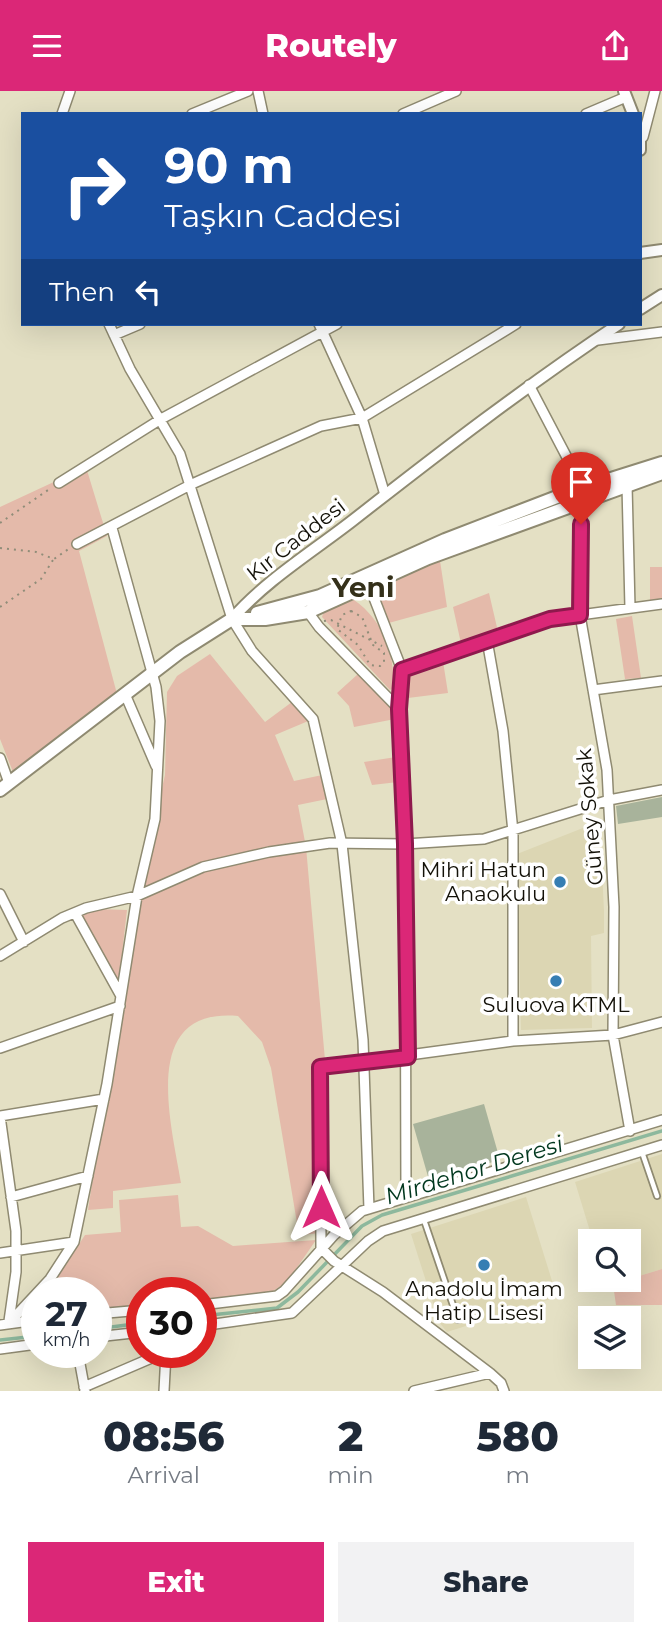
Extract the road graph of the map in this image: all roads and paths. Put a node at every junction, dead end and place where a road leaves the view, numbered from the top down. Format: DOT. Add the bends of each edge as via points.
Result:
graph roads {
  1 [pos="70,91"];
  2 [pos="248,91"];
  3 [pos="258,91"];
  4 [pos="456,91"];
  5 [pos="655,91"];
  6 [pos="625,94"];
  7 [pos="63,112"];
  8 [pos="197,112"];
  9 [pos="263,112"];
  10 [pos="408,112"];
  11 [pos="590,112"];
  12 [pos="632,112"];
  13 [pos="642,134"];
  14 [pos="662,250"];
  15 [pos="642,253"];
  16 [pos="662,295"];
  17 [pos="642,308"];
  18 [pos="110,326"];
  19 [pos="135,326"];
  20 [pos="513,326"];
  21 [pos="616,326"];
  22 [pos="321,328"];
  23 [pos="662,332"];
  24 [pos="114,335"];
  25 [pos="593,341"];
  26 [pos="529,386"];
  27 [pos="362,418"];
  28 [pos="161,419"];
  29 [pos="662,463"];
  30 [pos="662,473"];
  31 [pos="59,483"];
  32 [pos="192,485"];
  33 [pos="627,485"];
  34 [pos="384,495"];
  35 [pos="582,495"];
  36 [pos="0,523"];
  37 [pos="112,528"];
  38 [pos="77,544"];
  39 [pos="0,548"];
  40 [pos="54,559"];
  41 [pos="369,585"];
  42 [pos="662,604"];
  43 [pos="0,607"];
  44 [pos="630,608"];
  45 [pos="309,612"];
  46 [pos="580,615"];
  47 [pos="238,619"];
  48 [pos="317,624"];
  49 [pos="337,624"];
  50 [pos="487,640"];
  51 [pos="371,641"];
  52 [pos="395,651"];
  53 [pos="402,670"];
  54 [pos="153,673"];
  55 [pos="662,681"];
  56 [pos="593,690"];
  57 [pos="125,694"];
  58 [pos="399,709"];
  59 [pos="0,758"];
  60 [pos="157,769"];
  61 [pos="5,786"];
  62 [pos="662,790"];
  63 [pos="609,800"];
  64 [pos="513,832"];
  65 [pos="342,843"];
  66 [pos="405,844"];
  67 [pos="0,894"];
  68 [pos="137,896"];
  69 [pos="75,913"];
  70 [pos="24,942"];
  71 [pos="0,957"];
  72 [pos="121,996"];
  73 [pos="120,1006"];
  74 [pos="662,1023"];
  75 [pos="614,1035"];
  76 [pos="513,1041"];
  77 [pos="0,1048"];
  78 [pos="408,1057"];
  79 [pos="364,1062"];
  80 [pos="104,1099"];
  81 [pos="0,1116"];
  82 [pos="662,1120"];
  83 [pos="630,1131"];
  84 [pos="662,1145"];
  85 [pos="641,1151"];
  86 [pos="88,1176"];
  87 [pos="4,1183"];
  88 [pos="406,1196"];
  89 [pos="657,1196"];
  90 [pos="11,1197"];
  91 [pos="369,1209"];
  92 [pos="424,1219"];
  93 [pos="74,1243"];
  94 [pos="16,1250"];
  95 [pos="323,1251"];
  96 [pos="0,1253"];
  97 [pos="338,1264"];
  98 [pos="217,1303"];
  99 [pos="458,1320"];
  100 [pos="4,1324"];
  101 [pos="217,1324"];
  102 [pos="21,1347"];
  103 [pos="0,1349"];
  104 [pos="80,1368"];
  105 [pos="131,1368"];
  106 [pos="164,1368"];
  107 [pos="490,1373"];
  108 [pos="84,1389"];
  109 [pos="164,1391"];
  110 [pos="414,1391"];
  111 [pos="504,1391"];
  1 -- 7 [label="street"];
  2 -- 8 [label="street"];
  3 -- 9 [label="street"];
  4 -- 10 [label="street"];
  5 -- 13 [label="street"];
  6 -- 11 [label="street"];
  6 -- 12 [label="street"];
  14 -- 15 [label="street"];
  16 -- 17 [label="street"];
  18 -- 24 [label="street"];
  19 -- 24 [label="street"];
  20 -- 27 [label="street"];
  21 -- 25 [label="street, Kır Caddesi"];
  22 -- 27 [label="street"];
  22 -- 28 [label="street"];
  23 -- 25 [label="street"];
  24 -- 28 [label="street"];
  25 -- 26 [label="street, Kır Caddesi"];
  26 -- 34 [label="street, Kır Caddesi"];
  26 -- 35 [label="street"];
  27 -- 32 [label="street" via="321,426"];
  27 -- 34 [label="street"];
  28 -- 31 [label="street"];
  28 -- 32 [label="street"];
  29 -- 35 [label="main road"];
  30 -- 33 [label="main road"];
  31 -- 36 [label="path"];
  32 -- 37 [label="street"];
  32 -- 47 [label="street"];
  33 -- 35 [label="main road"];
  33 -- 44 [label="street"];
  34 -- 47 [label="street, Kır Caddesi" via="290,569"];
  35 -- 41 [label="main road"];
  35 -- 46 [label="street, Güney Sokak"];
  35 -- 47 [label="main road" via="436,544 320,596"];
  37 -- 38 [label="street"];
  37 -- 54 [label="street"];
  38 -- 40 [label="path"];
  39 -- 40 [label="path"];
  40 -- 43 [label="path" via="41,579"];
  41 -- 45 [label="main road"];
  41 -- 52 [label="street"];
  42 -- 44 [label="street"];
  44 -- 46 [label="street"];
  45 -- 47 [label="main road"];
  45 -- 48 [label="street"];
  46 -- 50 [label="street" via="550,619"];
  46 -- 56 [label="street, Güney Sokak"];
  47 -- 54 [label="main road, Kır Caddesi"];
  47 -- 65 [label="street" via="252,651 313,719"];
  48 -- 49 [label="path" via="327,619"];
  48 -- 58 [label="street"];
  49 -- 51 [label="path"];
  49 -- 51 [label="path" via="346,612 355,612 366,624"];
  49 -- 51 [label="path" via="370,665 380,666 384,653"];
  50 -- 53 [label="street"];
  50 -- 64 [label="street" via="503,731"];
  51 -- 52 [label="path"];
  52 -- 53 [label="street"];
  53 -- 58 [label="street"];
  54 -- 57 [label="main road, Kır Caddesi"];
  54 -- 60 [label="street" via="160,721"];
  55 -- 56 [label="street"];
  56 -- 63 [label="street, Güney Sokak"];
  57 -- 60 [label="street"];
  57 -- 61 [label="main road, Kır Caddesi"];
  58 -- 66 [label="street"];
  59 -- 61 [label="street"];
  60 -- 68 [label="street" via="155,819"];
  62 -- 63 [label="street"];
  63 -- 64 [label="street"];
  63 -- 75 [label="street, Güney Sokak"];
  64 -- 66 [label="street" via="484,839"];
  64 -- 76 [label="street"];
  65 -- 66 [label="street"];
  65 -- 68 [label="street" via="269,852 203,867"];
  65 -- 79 [label="street"];
  66 -- 78 [label="street"];
  67 -- 70 [label="street"];
  68 -- 69 [label="street"];
  68 -- 72 [label="street"];
  69 -- 70 [label="street"];
  69 -- 72 [label="street"];
  70 -- 71 [label="street"];
  72 -- 73 [label="street"];
  73 -- 77 [label="street"];
  73 -- 80 [label="street"];
  74 -- 75 [label="street"];
  75 -- 76 [label="street"];
  75 -- 83 [label="street, Güney Sokak"];
  76 -- 78 [label="street"];
  78 -- 79 [label="street"];
  78 -- 88 [label="street"];
  79 -- 91 [label="street"];
  79 -- 95 [label="street" via="320,1067"];
  80 -- 81 [label="street"];
  80 -- 86 [label="street"];
  81 -- 87 [label="street"];
  82 -- 83 [label="street"];
  83 -- 88 [label="street"];
  84 -- 85 [label="street"];
  85 -- 89 [label="lane"];
  85 -- 92 [label="street"];
  86 -- 90 [label="street"];
  86 -- 93 [label="street"];
  87 -- 90 [label="street"];
  88 -- 91 [label="street"];
  90 -- 94 [label="street"];
  91 -- 95 [label="street"];
  92 -- 97 [label="street" via="383,1231"];
  92 -- 99 [label="lane"];
  93 -- 94 [label="street"];
  93 -- 100 [label="street" via="50,1279"];
  94 -- 96 [label="street"];
  94 -- 100 [label="street"];
  95 -- 97 [label="street"];
  95 -- 98 [label="street" via="277,1296"];
  97 -- 101 [label="street" via="292,1313"];
  97 -- 107 [label="street"];
  102 -- 103 [label="street"];
  104 -- 108 [label="street"];
  105 -- 108 [label="street"];
  106 -- 109 [label="street"];
  107 -- 110 [label="street"];
  107 -- 111 [label="street"];
}
